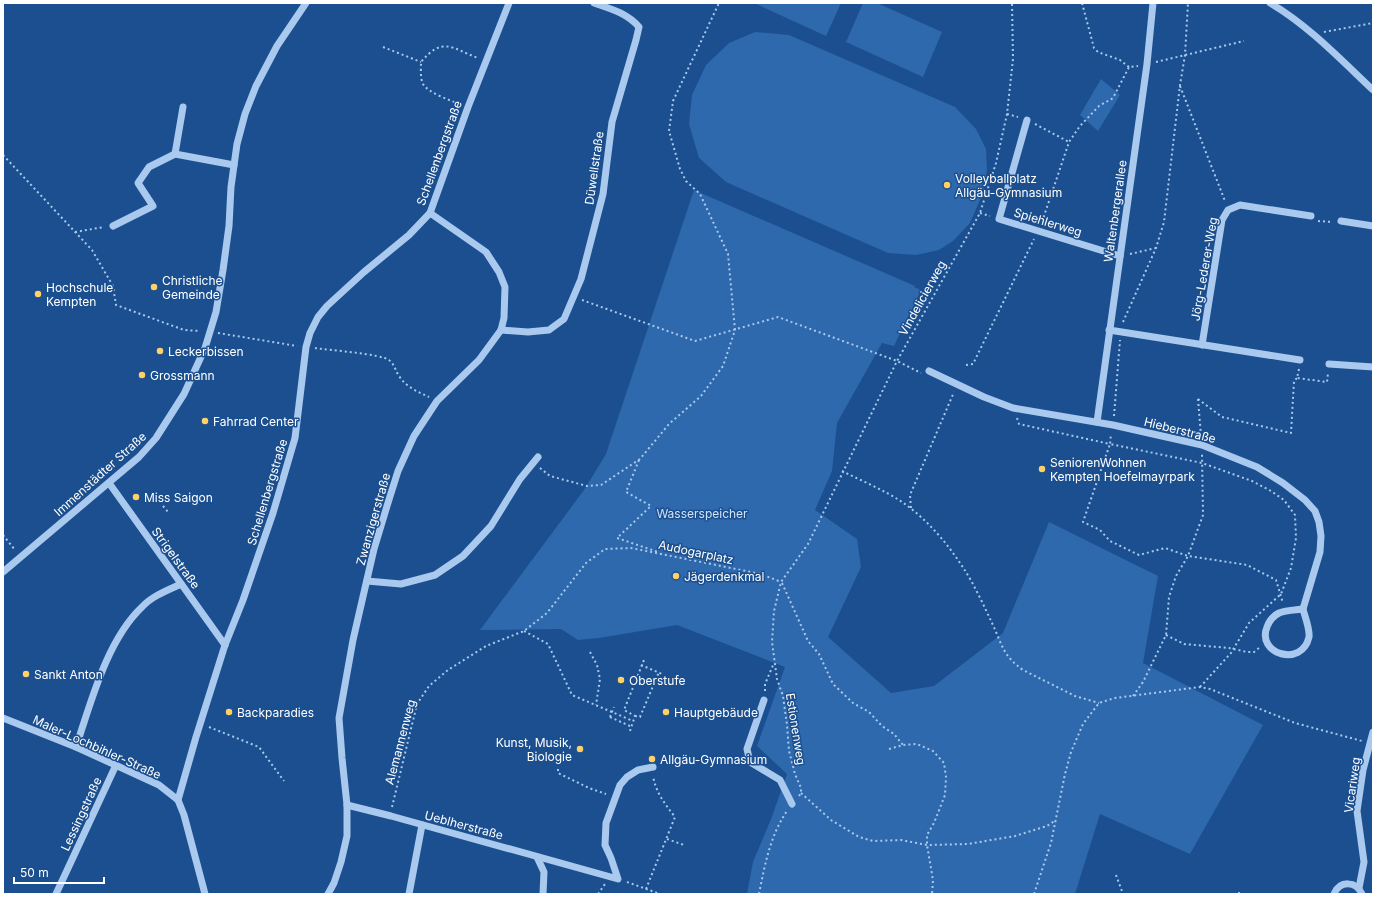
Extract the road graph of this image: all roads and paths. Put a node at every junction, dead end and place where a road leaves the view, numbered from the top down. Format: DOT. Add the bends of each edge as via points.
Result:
graph roads {
  1 [pos="306,3"];
  2 [pos="509,3"];
  3 [pos="594,3"];
  4 [pos="719,3"];
  5 [pos="1012,3"];
  6 [pos="1082,3"];
  7 [pos="1153,3"];
  8 [pos="1188,3"];
  9 [pos="1270,3"];
  10 [pos="1373,24"];
  11 [pos="1313,34"];
  12 [pos="1244,41"];
  13 [pos="383,47"];
  14 [pos="1185,55"];
  15 [pos="474,57"];
  16 [pos="420,62"];
  17 [pos="1148,64"];
  18 [pos="1129,67"];
  19 [pos="1180,85"];
  20 [pos="1373,90"];
  21 [pos="449,100"];
  22 [pos="184,107"];
  23 [pos="1007,114"];
  24 [pos="1027,120"];
  25 [pos="1070,142"];
  26 [pos="175,154"];
  27 [pos="3,156"];
  28 [pos="234,165"];
  29 [pos="1228,210"];
  30 [pos="430,213"];
  31 [pos="1311,216"];
  32 [pos="1341,221"];
  33 [pos="113,226"];
  34 [pos="1373,226"];
  35 [pos="1038,231"];
  36 [pos="75,232"];
  37 [pos="1156,248"];
  38 [pos="1120,256"];
  39 [pos="573,297"];
  40 [pos="501,330"];
  41 [pos="735,330"];
  42 [pos="1109,330"];
  43 [pos="210,332"];
  44 [pos="1121,333"];
  45 [pos="1202,345"];
  46 [pos="306,347"];
  47 [pos="1300,360"];
  48 [pos="897,362"];
  49 [pos="1329,364"];
  50 [pos="966,365"];
  51 [pos="1373,367"];
  52 [pos="927,373"];
  53 [pos="1297,378"];
  54 [pos="957,385"];
  55 [pos="438,402"];
  56 [pos="1013,408"];
  57 [pos="1097,422"];
  58 [pos="1113,426"];
  59 [pos="1110,444"];
  60 [pos="1202,445"];
  61 [pos="538,456"];
  62 [pos="640,459"];
  63 [pos="1202,463"];
  64 [pos="842,472"];
  65 [pos="550,476"];
  66 [pos="108,483"];
  67 [pos="163,506"];
  68 [pos="912,509"];
  69 [pos="169,513"];
  70 [pos="3,535"];
  71 [pos="605,549"];
  72 [pos="666,555"];
  73 [pos="1188,556"];
  74 [pos="21,557"];
  75 [pos="3,572"];
  76 [pos="367,581"];
  77 [pos="781,582"];
  78 [pos="181,584"];
  79 [pos="1281,594"];
  80 [pos="1303,609"];
  81 [pos="524,631"];
  82 [pos="1166,634"];
  83 [pos="1267,642"];
  84 [pos="225,645"];
  85 [pos="1233,650"];
  86 [pos="590,652"];
  87 [pos="644,660"];
  88 [pos="774,663"];
  89 [pos="641,665"];
  90 [pos="659,672"];
  91 [pos="662,674"];
  92 [pos="1200,687"];
  93 [pos="1133,696"];
  94 [pos="764,700"];
  95 [pos="1099,703"];
  96 [pos="596,705"];
  97 [pos="614,706"];
  98 [pos="635,716"];
  99 [pos="3,718"];
  100 [pos="633,721"];
  101 [pos="200,724"];
  102 [pos="632,727"];
  103 [pos="630,731"];
  104 [pos="1373,732"];
  105 [pos="1370,743"];
  106 [pos="902,745"];
  107 [pos="76,747"];
  108 [pos="889,749"];
  109 [pos="116,765"];
  110 [pos="653,767"];
  111 [pos="558,769"];
  112 [pos="284,781"];
  113 [pos="800,793"];
  114 [pos="616,797"];
  115 [pos="178,800"];
  116 [pos="792,804"];
  117 [pos="347,805"];
  118 [pos="391,816"];
  119 [pos="1056,819"];
  120 [pos="422,825"];
  121 [pos="667,839"];
  122 [pos="927,844"];
  123 [pos="684,845"];
  124 [pos="537,857"];
  125 [pos="1116,875"];
  126 [pos="618,880"];
  127 [pos="646,889"];
  128 [pos="1361,891"];
  129 [pos="56,894"];
  130 [pos="205,894"];
  131 [pos="328,894"];
  132 [pos="409,894"];
  133 [pos="543,894"];
  134 [pos="660,894"];
  135 [pos="759,894"];
  136 [pos="932,894"];
  137 [pos="1034,894"];
  138 [pos="1123,894"];
  139 [pos="1334,894"];
  1 -- 28 [label="street, Immenstädter Straße" via="277,46 256,86 245,114"];
  2 -- 30 [label="street, Schellenbergstraße"];
  3 -- 39 [label="street, Düwellstraße" via="622,13 639,27 612,122 603,194 581,279"];
  4 -- 41 [label="path" via="673,101 669,131 680,169 686,181 700,194 728,254"];
  5 -- 23 [label="path, Vindelicierweg" via="1013,59"];
  6 -- 18 [label="path" via="1094,48"];
  7 -- 17 [label="street, Waltenbergerallee"];
  8 -- 14 [label="path"];
  9 -- 11 [label="street"];
  10 -- 11 [label="path"];
  11 -- 20 [label="street"];
  12 -- 14 [label="path"];
  13 -- 16 [label="path"];
  14 -- 17 [label="path"];
  14 -- 19 [label="path"];
  15 -- 16 [label="path" via="446,46 436,47"];
  16 -- 21 [label="path" via="424,85"];
  17 -- 18 [label="path"];
  17 -- 38 [label="street, Waltenbergerallee"];
  18 -- 25 [label="path" via="1114,98 1099,106 1080,126"];
  19 -- 29 [label="path"];
  19 -- 37 [label="path" via="1164,222"];
  22 -- 26 [label="street"];
  23 -- 24 [label="path"];
  23 -- 48 [label="path, Vindelicierweg" via="996,163 980,213"];
  24 -- 25 [label="path"];
  24 -- 35 [label="street, Spiehlerweg" via="999,219"];
  25 -- 35 [label="path"];
  26 -- 28 [label="street"];
  26 -- 33 [label="street" via="149,167 138,184 153,206"];
  27 -- 36 [label="path"];
  28 -- 43 [label="street, Immenstädter Straße" via="224,262"];
  29 -- 31 [label="street, Jörg-Lederer-Weg" via="1240,205"];
  29 -- 45 [label="street, Jörg-Lederer-Weg" via="1222,220"];
  30 -- 40 [label="street, Zwanzigerstraße" via="486,252 499,272 505,287"];
  30 -- 46 [label="street, Schellenbergstraße" via="327,306 318,317"];
  32 -- 34 [label="street"];
  33 -- 36 [label="path"];
  35 -- 38 [label="street, Spiehlerweg"];
  35 -- 50 [label="path" via="973,364"];
  36 -- 43 [label="path" via="92,250 113,286 116,305 184,330"];
  37 -- 38 [label="path"];
  37 -- 44 [label="path"];
  38 -- 42 [label="street, Waltenbergerallee"];
  39 -- 40 [label="street, Düwellstraße" via="564,319 549,330"];
  39 -- 41 [label="path" via="695,341"];
  40 -- 55 [label="street, Zwanzigerstraße" via="479,360"];
  41 -- 48 [label="path" via="778,317"];
  41 -- 62 [label="path" via="723,366 701,396 669,424"];
  42 -- 44 [label="street"];
  42 -- 57 [label="street, Waltenbergerallee"];
  43 -- 46 [label="path"];
  43 -- 66 [label="street, Immenstädter Straße" via="184,394 156,438 139,457"];
  44 -- 45 [label="street"];
  44 -- 58 [label="path"];
  45 -- 47 [label="street"];
  46 -- 55 [label="path" via="388,359 407,385"];
  46 -- 84 [label="street, Schellenbergstraße" via="295,438 273,513"];
  47 -- 53 [label="path"];
  48 -- 52 [label="path"];
  48 -- 64 [label="path, Vindelicierweg"];
  49 -- 51 [label="street"];
  49 -- 53 [label="path" via="1327,382"];
  52 -- 54 [label="street, Hieberstraße"];
  53 -- 60 [label="path" via="1294,381 1292,433 1222,417 1198,399"];
  54 -- 56 [label="street, Hieberstraße"];
  54 -- 68 [label="path" via="910,495"];
  55 -- 76 [label="street, Zwanzigerstraße" via="414,436 398,471"];
  56 -- 57 [label="street, Hieberstraße"];
  56 -- 59 [label="path" via="1019,424"];
  57 -- 58 [label="street, Hieberstraße"];
  58 -- 59 [label="path"];
  58 -- 60 [label="street, Hieberstraße"];
  59 -- 63 [label="path"];
  59 -- 73 [label="path" via="1083,522 1100,530 1110,541 1139,555 1165,548"];
  60 -- 63 [label="path"];
  60 -- 80 [label="street, Hieberstraße" via="1257,467 1283,483 1315,511 1321,536 1320,552"];
  61 -- 76 [label="street" via="520,479 491,526 463,556 435,575 401,584"];
  62 -- 65 [label="path" via="601,485 587,486"];
  62 -- 72 [label="path" via="626,492 651,506 617,538"];
  63 -- 73 [label="path" via="1203,515"];
  63 -- 79 [label="path" via="1252,481 1271,491 1284,500 1296,515 1296,538 1291,568"];
  64 -- 68 [label="path"];
  64 -- 77 [label="path, Vindelicierweg" via="808,544"];
  66 -- 74 [label="street, Immenstädter Straße"];
  66 -- 78 [label="street, Strigelstraße"];
  67 -- 69 [label="path"];
  68 -- 95 [label="path" via="929,524 964,569 1008,658 1023,670 1075,696"];
  70 -- 74 [label="path"];
  71 -- 72 [label="path, Audogarplatz" via="631,548"];
  71 -- 81 [label="path, Alemannenweg" via="586,563 547,613"];
  72 -- 77 [label="path, Audogarplatz" via="761,574"];
  73 -- 79 [label="path" via="1247,565 1276,580"];
  73 -- 82 [label="path" via="1176,576 1169,597"];
  74 -- 75 [label="street, Immenstädter Straße"];
  76 -- 117 [label="street, Zwanzigerstraße" via="340,718"];
  77 -- 88 [label="path, Estionenweg" via="774,611"];
  77 -- 106 [label="path" via="808,641 819,654 833,684 853,703 869,712 894,734"];
  78 -- 84 [label="street, Strigelstraße"];
  78 -- 107 [label="street" via="142,606 126,625 109,657"];
  79 -- 85 [label="path" via="1249,624"];
  80 -- 83 [label="street" via="1278,613 1269,620 1265,631"];
  80 -- 83 [label="street, Hieberstraße" via="1309,636 1305,646 1296,654 1285,655 1274,651"];
  81 -- 96 [label="path" via="548,644 572,695"];
  81 -- 118 [label="path, Alemannenweg" via="486,646 448,670 429,686 418,704 400,770"];
  82 -- 85 [label="path" via="1184,644"];
  82 -- 93 [label="path" via="1143,682"];
  83 -- 85 [label="path" via="1254,652"];
  84 -- 101 [label="street, Schellenbergstraße"];
  85 -- 92 [label="path"];
  86 -- 96 [label="path" via="597,665 600,679"];
  87 -- 89 [label="path"];
  88 -- 94 [label="path" via="766,684"];
  88 -- 113 [label="path, Estionenweg" via="788,725 789,751 799,781"];
  89 -- 90 [label="path"];
  89 -- 98 [label="path" via="624,710"];
  90 -- 91 [label="path"];
  90 -- 98 [label="path" via="640,717"];
  92 -- 93 [label="path"];
  92 -- 105 [label="path" via="1295,723"];
  93 -- 95 [label="path"];
  94 -- 116 [label="street" via="747,749 750,762 780,780"];
  95 -- 119 [label="path" via="1083,724 1071,752"];
  96 -- 100 [label="path"];
  97 -- 102 [label="path, bridge" via="610,717"];
  98 -- 100 [label="path"];
  99 -- 107 [label="street, Maler-Lochbihler-Straße"];
  100 -- 102 [label="path"];
  101 -- 112 [label="path" via="260,747"];
  101 -- 115 [label="street, Schellenbergstraße"];
  102 -- 103 [label="path"];
  104 -- 105 [label="street, Vicariweg"];
  105 -- 128 [label="street, Vicariweg" via="1357,810 1364,862"];
  106 -- 108 [label="path"];
  106 -- 122 [label="path" via="917,744 933,751 944,763 945,795 927,835"];
  107 -- 109 [label="street, Maler-Lochbihler-Straße"];
  109 -- 115 [label="street, Maler-Lochbihler-Straße" via="159,785"];
  109 -- 129 [label="street, Lessingstraße"];
  110 -- 114 [label="street" via="638,770 627,777 620,785"];
  110 -- 121 [label="path" via="655,788 676,817"];
  111 -- 114 [label="path" via="558,773 589,788"];
  113 -- 116 [label="path"];
  113 -- 122 [label="path" via="831,820 859,837 873,841 901,840"];
  114 -- 126 [label="street" via="606,823 605,845"];
  115 -- 130 [label="street"];
  116 -- 135 [label="path" via="779,823 770,844"];
  117 -- 118 [label="street, Ueblherstraße"];
  117 -- 131 [label="street, Zwanzigerstraße" via="347,836 341,862"];
  118 -- 120 [label="street, Ueblherstraße"];
  119 -- 122 [label="path" via="1047,826 1015,836 968,844"];
  119 -- 137 [label="path"];
  120 -- 124 [label="street, Ueblherstraße"];
  120 -- 132 [label="street"];
  121 -- 123 [label="path"];
  121 -- 127 [label="path"];
  122 -- 136 [label="path" via="933,880"];
  124 -- 126 [label="street, Ueblherstraße"];
  124 -- 133 [label="street" via="544,872"];
  125 -- 138 [label="path"];
  126 -- 127 [label="path"];
  127 -- 134 [label="path"];
  128 -- 139 [label="street" via="1356,885 1346,884 1338,888"];
}
